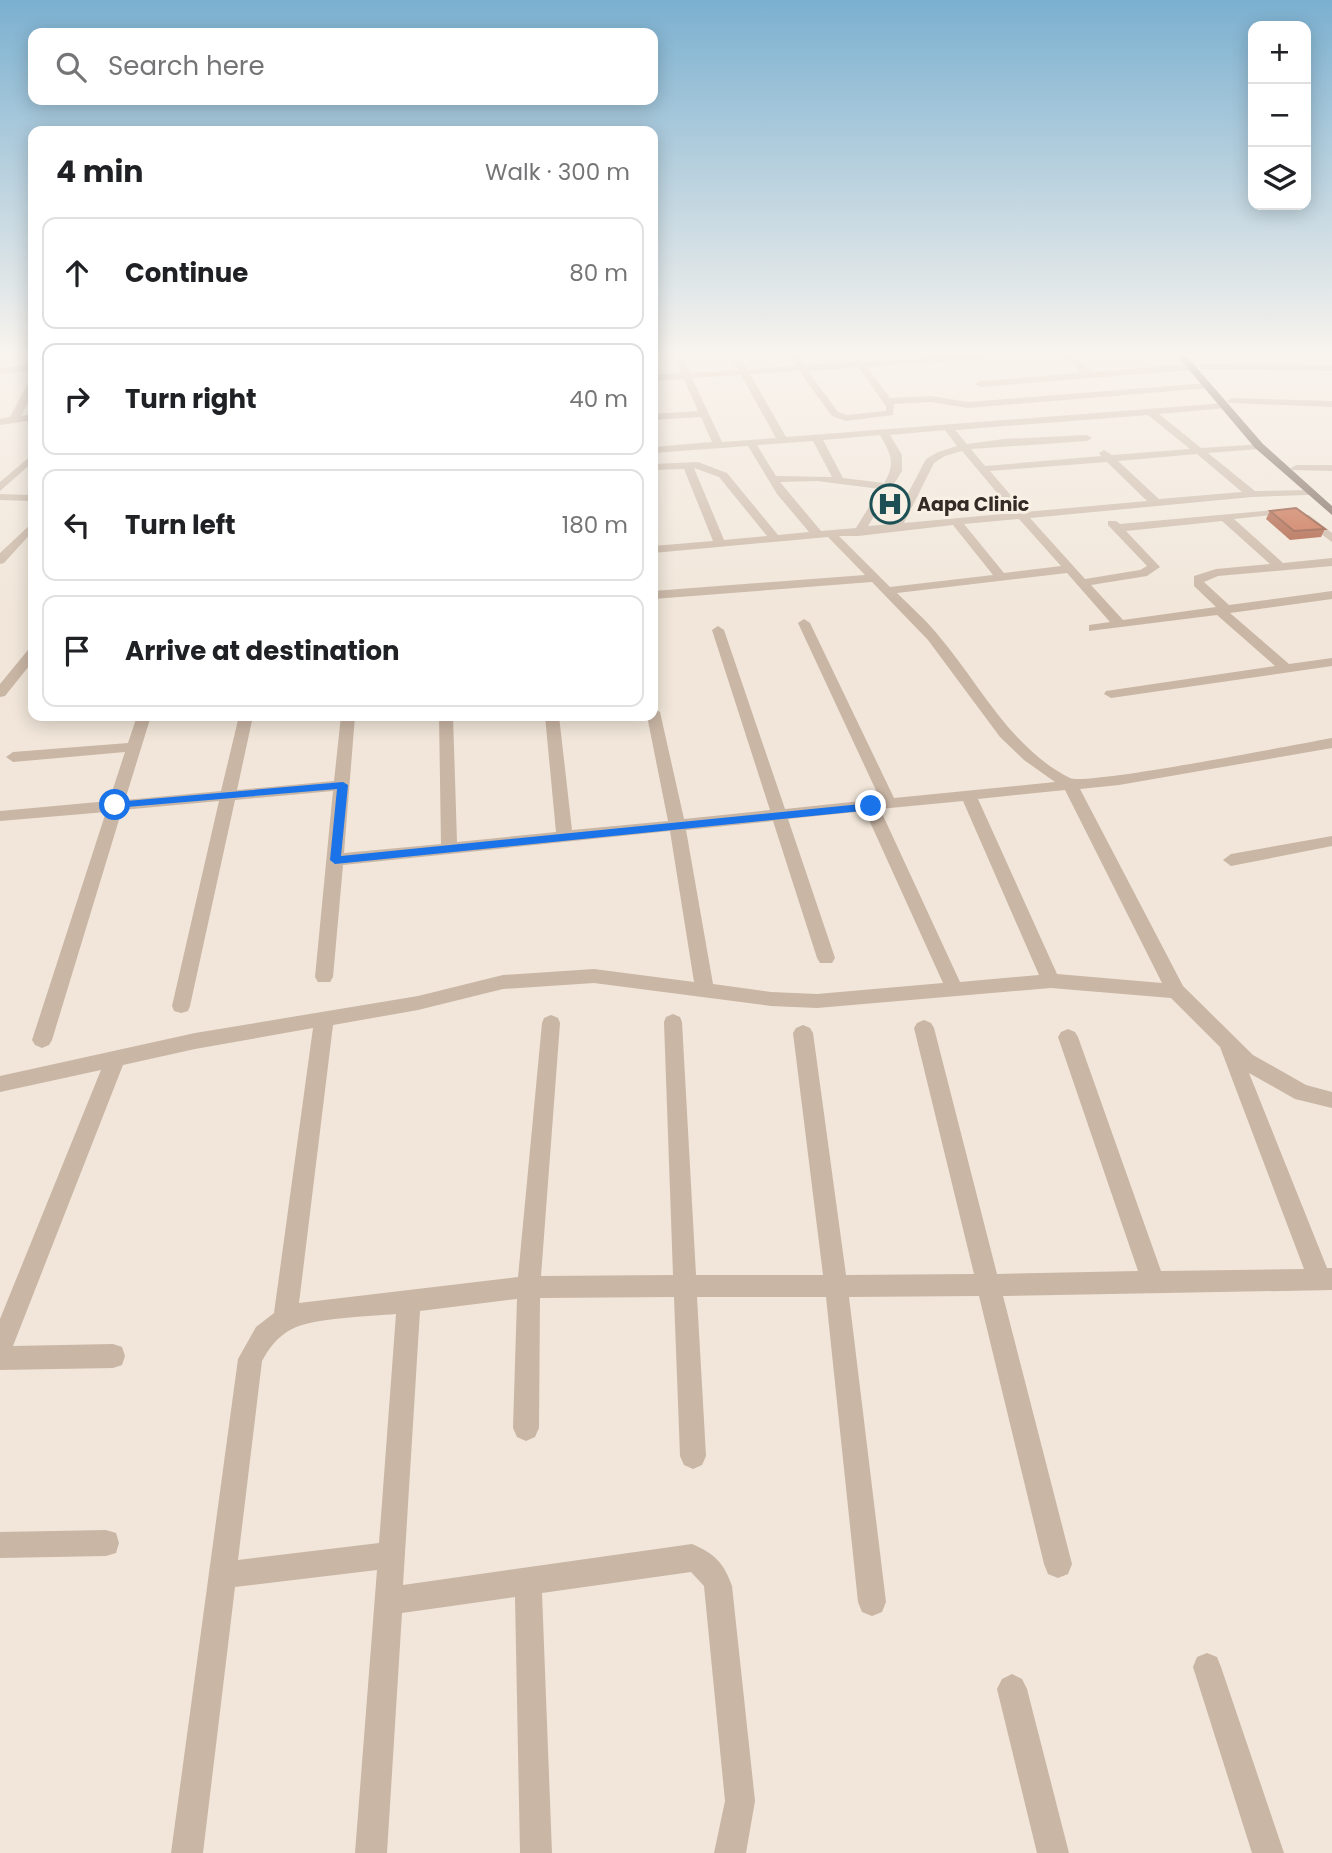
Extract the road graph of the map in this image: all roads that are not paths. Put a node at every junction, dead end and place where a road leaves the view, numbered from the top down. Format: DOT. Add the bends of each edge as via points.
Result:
graph roads {
  1 [pos="716,438"];
  2 [pos="812,438"];
  3 [pos="817,438"];
  4 [pos="887,438"];
  5 [pos="956,438"];
  6 [pos="1080,438"];
  7 [pos="1087,438"];
  8 [pos="1182,438"];
  9 [pos="1253,438"];
  10 [pos="1265,438"];
  11 [pos="783,441"];
  12 [pos="751,443"];
  13 [pos="719,446"];
  14 [pos="1259,446"];
  15 [pos="963,447"];
  16 [pos="658,450"];
  17 [pos="1197,451"];
  18 [pos="1109,458"];
  19 [pos="28,462"];
  20 [pos="687,464"];
  21 [pos="658,467"];
  22 [pos="1332,467"];
  23 [pos="1296,468"];
  24 [pos="982,469"];
  25 [pos="772,479"];
  26 [pos="839,480"];
  27 [pos="886,487"];
  28 [pos="0,488"];
  29 [pos="1308,492"];
  30 [pos="1275,493"];
  31 [pos="1252,494"];
  32 [pos="0,497"];
  33 [pos="28,498"];
  34 [pos="1332,499"];
  35 [pos="1156,503"];
  36 [pos="1099,509"];
  37 [pos="1295,510"];
  38 [pos="1332,512"];
  39 [pos="1022,516"];
  40 [pos="1225,517"];
  41 [pos="957,523"];
  42 [pos="1118,528"];
  43 [pos="895,529"];
  44 [pos="28,530"];
  45 [pos="858,533"];
  46 [pos="826,536"];
  47 [pos="776,540"];
  48 [pos="1332,540"];
  49 [pos="720,545"];
  50 [pos="658,550"];
  51 [pos="0,561"];
  52 [pos="1332,562"];
  53 [pos="1280,567"];
  54 [pos="1069,569"];
  55 [pos="1002,577"];
  56 [pos="874,578"];
  57 [pos="1082,583"];
  58 [pos="887,591"];
  59 [pos="658,595"];
  60 [pos="1332,595"];
  61 [pos="1223,609"];
  62 [pos="804,622"];
  63 [pos="1119,624"];
  64 [pos="1094,628"];
  65 [pos="718,630"];
  66 [pos="28,658"];
  67 [pos="1332,662"];
  68 [pos="1286,669"];
  69 [pos="5,680"];
  70 [pos="0,693"];
  71 [pos="1111,694"];
  72 [pos="142,721"];
  73 [pos="245,721"];
  74 [pos="348,721"];
  75 [pos="446,721"];
  76 [pos="553,721"];
  77 [pos="655,721"];
  78 [pos="1332,743"];
  79 [pos="134,747"];
  80 [pos="13,757"];
  81 [pos="343,785"];
  82 [pos="1070,785"];
  83 [pos="228,794"];
  84 [pos="970,797"];
  85 [pos="115,805"];
  86 [pos="890,805"];
  87 [pos="871,806"];
  88 [pos="779,815"];
  89 [pos="0,816"];
  90 [pos="677,825"];
  91 [pos="565,837"];
  92 [pos="1332,841"];
  93 [pos="449,849"];
  94 [pos="335,860"];
  95 [pos="1231,860"];
  96 [pos="826,958"];
  97 [pos="324,977"];
  98 [pos="1051,981"];
  99 [pos="954,988"];
  100 [pos="705,990"];
  101 [pos="1176,991"];
  102 [pos="181,1006"];
  103 [pos="324,1020"];
  104 [pos="673,1022"];
  105 [pos="551,1023"];
  106 [pos="924,1028"];
  107 [pos="803,1034"];
  108 [pos="1068,1037"];
  109 [pos="42,1040"];
  110 [pos="1226,1042"];
  111 [pos="116,1057"];
  112 [pos="0,1084"];
  113 [pos="1332,1100"];
  114 [pos="1326,1279"];
  115 [pos="1154,1284"];
  116 [pos="990,1285"];
  117 [pos="529,1287"];
  118 [pos="687,1287"];
  119 [pos="836,1287"];
  120 [pos="409,1301"];
  121 [pos="285,1318"];
  122 [pos="0,1349"];
  123 [pos="113,1356"];
  124 [pos="0,1358"];
  125 [pos="526,1428"];
  126 [pos="693,1456"];
  127 [pos="106,1543"];
  128 [pos="0,1545"];
  129 [pos="391,1555"];
  130 [pos="1058,1564"];
  131 [pos="224,1575"];
  132 [pos="528,1581"];
  133 [pos="388,1601"];
  134 [pos="872,1602"];
  135 [pos="1207,1667"];
  136 [pos="1012,1689"];
  137 [pos="187,1853"];
  138 [pos="371,1853"];
  139 [pos="536,1853"];
  140 [pos="730,1853"];
  141 [pos="1053,1853"];
  142 [pos="1268,1853"];
  1 -- 13 [label="street"];
  2 -- 11 [label="street"];
  3 -- 26 [label="street"];
  4 -- 27 [label="street" via="898,464"];
  5 -- 15 [label="street"];
  6 -- 15 [label="street"];
  7 -- 18 [label="street"];
  8 -- 17 [label="street"];
  9 -- 14 [label="main road"];
  10 -- 23 [label="main road"];
  11 -- 12 [label="street"];
  12 -- 13 [label="street"];
  12 -- 25 [label="street"];
  13 -- 16 [label="street"];
  14 -- 17 [label="street"];
  14 -- 29 [label="main road"];
  15 -- 24 [label="street"];
  15 -- 43 [label="street" via="936,454 930,461"];
  17 -- 18 [label="street"];
  17 -- 31 [label="street"];
  18 -- 24 [label="street"];
  18 -- 35 [label="street"];
  19 -- 28 [label="street"];
  20 -- 21 [label="street"];
  20 -- 47 [label="street" via="723,475"];
  20 -- 49 [label="street"];
  22 -- 23 [label="street"];
  23 -- 34 [label="main road"];
  24 -- 39 [label="street"];
  25 -- 26 [label="street"];
  25 -- 46 [label="street"];
  26 -- 27 [label="street"];
  27 -- 45 [label="street"];
  29 -- 30 [label="street"];
  29 -- 38 [label="main road"];
  30 -- 31 [label="street"];
  30 -- 37 [label="street"];
  31 -- 35 [label="street"];
  32 -- 33 [label="street"];
  35 -- 36 [label="street"];
  36 -- 39 [label="street"];
  36 -- 42 [label="street"];
  37 -- 40 [label="street"];
  37 -- 48 [label="street"];
  39 -- 41 [label="street"];
  39 -- 54 [label="street"];
  40 -- 42 [label="street"];
  40 -- 53 [label="street"];
  41 -- 43 [label="street"];
  41 -- 55 [label="street"];
  42 -- 57 [label="street" via="1154,567"];
  43 -- 45 [label="street"];
  44 -- 51 [label="street"];
  45 -- 46 [label="street"];
  46 -- 47 [label="street"];
  46 -- 56 [label="street"];
  47 -- 49 [label="street"];
  49 -- 50 [label="street"];
  52 -- 53 [label="street"];
  53 -- 61 [label="street" via="1198,579"];
  54 -- 55 [label="street"];
  54 -- 57 [label="street"];
  55 -- 58 [label="street"];
  56 -- 58 [label="street"];
  56 -- 59 [label="street"];
  57 -- 63 [label="street"];
  58 -- 82 [label="street" via="933,637 1005,734"];
  60 -- 61 [label="street"];
  61 -- 63 [label="street"];
  61 -- 68 [label="street"];
  62 -- 86 [label="street"];
  63 -- 64 [label="street"];
  65 -- 88 [label="street"];
  66 -- 69 [label="street"];
  67 -- 68 [label="street"];
  68 -- 71 [label="street"];
  69 -- 70 [label="street"];
  72 -- 79 [label="street"];
  73 -- 83 [label="street"];
  74 -- 81 [label="street"];
  75 -- 93 [label="street"];
  76 -- 91 [label="street"];
  77 -- 90 [label="street"];
  78 -- 82 [label="street"];
  79 -- 80 [label="street"];
  79 -- 85 [label="street"];
  81 -- 83 [label="street"];
  81 -- 94 [label="street"];
  82 -- 84 [label="street"];
  82 -- 101 [label="street"];
  83 -- 85 [label="street"];
  83 -- 102 [label="street"];
  84 -- 86 [label="street"];
  84 -- 98 [label="street"];
  85 -- 89 [label="street"];
  85 -- 109 [label="street"];
  86 -- 87 [label="street"];
  87 -- 88 [label="street"];
  87 -- 99 [label="street"];
  88 -- 90 [label="street"];
  88 -- 96 [label="street"];
  90 -- 91 [label="street"];
  90 -- 100 [label="street"];
  91 -- 93 [label="street"];
  92 -- 95 [label="street"];
  93 -- 94 [label="street"];
  94 -- 97 [label="street"];
  98 -- 99 [label="street"];
  98 -- 101 [label="street"];
  99 -- 100 [label="street" via="817,1002"];
  100 -- 103 [label="street" via="594,976 553,977 503,982"];
  101 -- 110 [label="street"];
  103 -- 111 [label="street"];
  103 -- 121 [label="street"];
  104 -- 118 [label="street"];
  105 -- 117 [label="street"];
  106 -- 116 [label="street"];
  107 -- 119 [label="street"];
  108 -- 115 [label="street"];
  110 -- 113 [label="street" via="1273,1079"];
  110 -- 114 [label="street"];
  111 -- 112 [label="street"];
  111 -- 122 [label="street"];
  114 -- 115 [label="street"];
  115 -- 116 [label="street"];
  116 -- 119 [label="street"];
  116 -- 130 [label="street"];
  117 -- 118 [label="street"];
  117 -- 120 [label="street"];
  117 -- 125 [label="street"];
  118 -- 119 [label="street"];
  118 -- 126 [label="street"];
  119 -- 134 [label="street"];
  120 -- 121 [label="street"];
  120 -- 129 [label="street"];
  121 -- 131 [label="street" via="259,1340 250,1359"];
  123 -- 124 [label="street"];
  127 -- 128 [label="street"];
  129 -- 131 [label="street"];
  129 -- 133 [label="street"];
  131 -- 137 [label="street"];
  132 -- 133 [label="street"];
  132 -- 139 [label="street"];
  132 -- 140 [label="street" via="692,1558 714,1572 740,1801"];
  133 -- 138 [label="street"];
  135 -- 142 [label="street"];
  136 -- 141 [label="street"];
}
